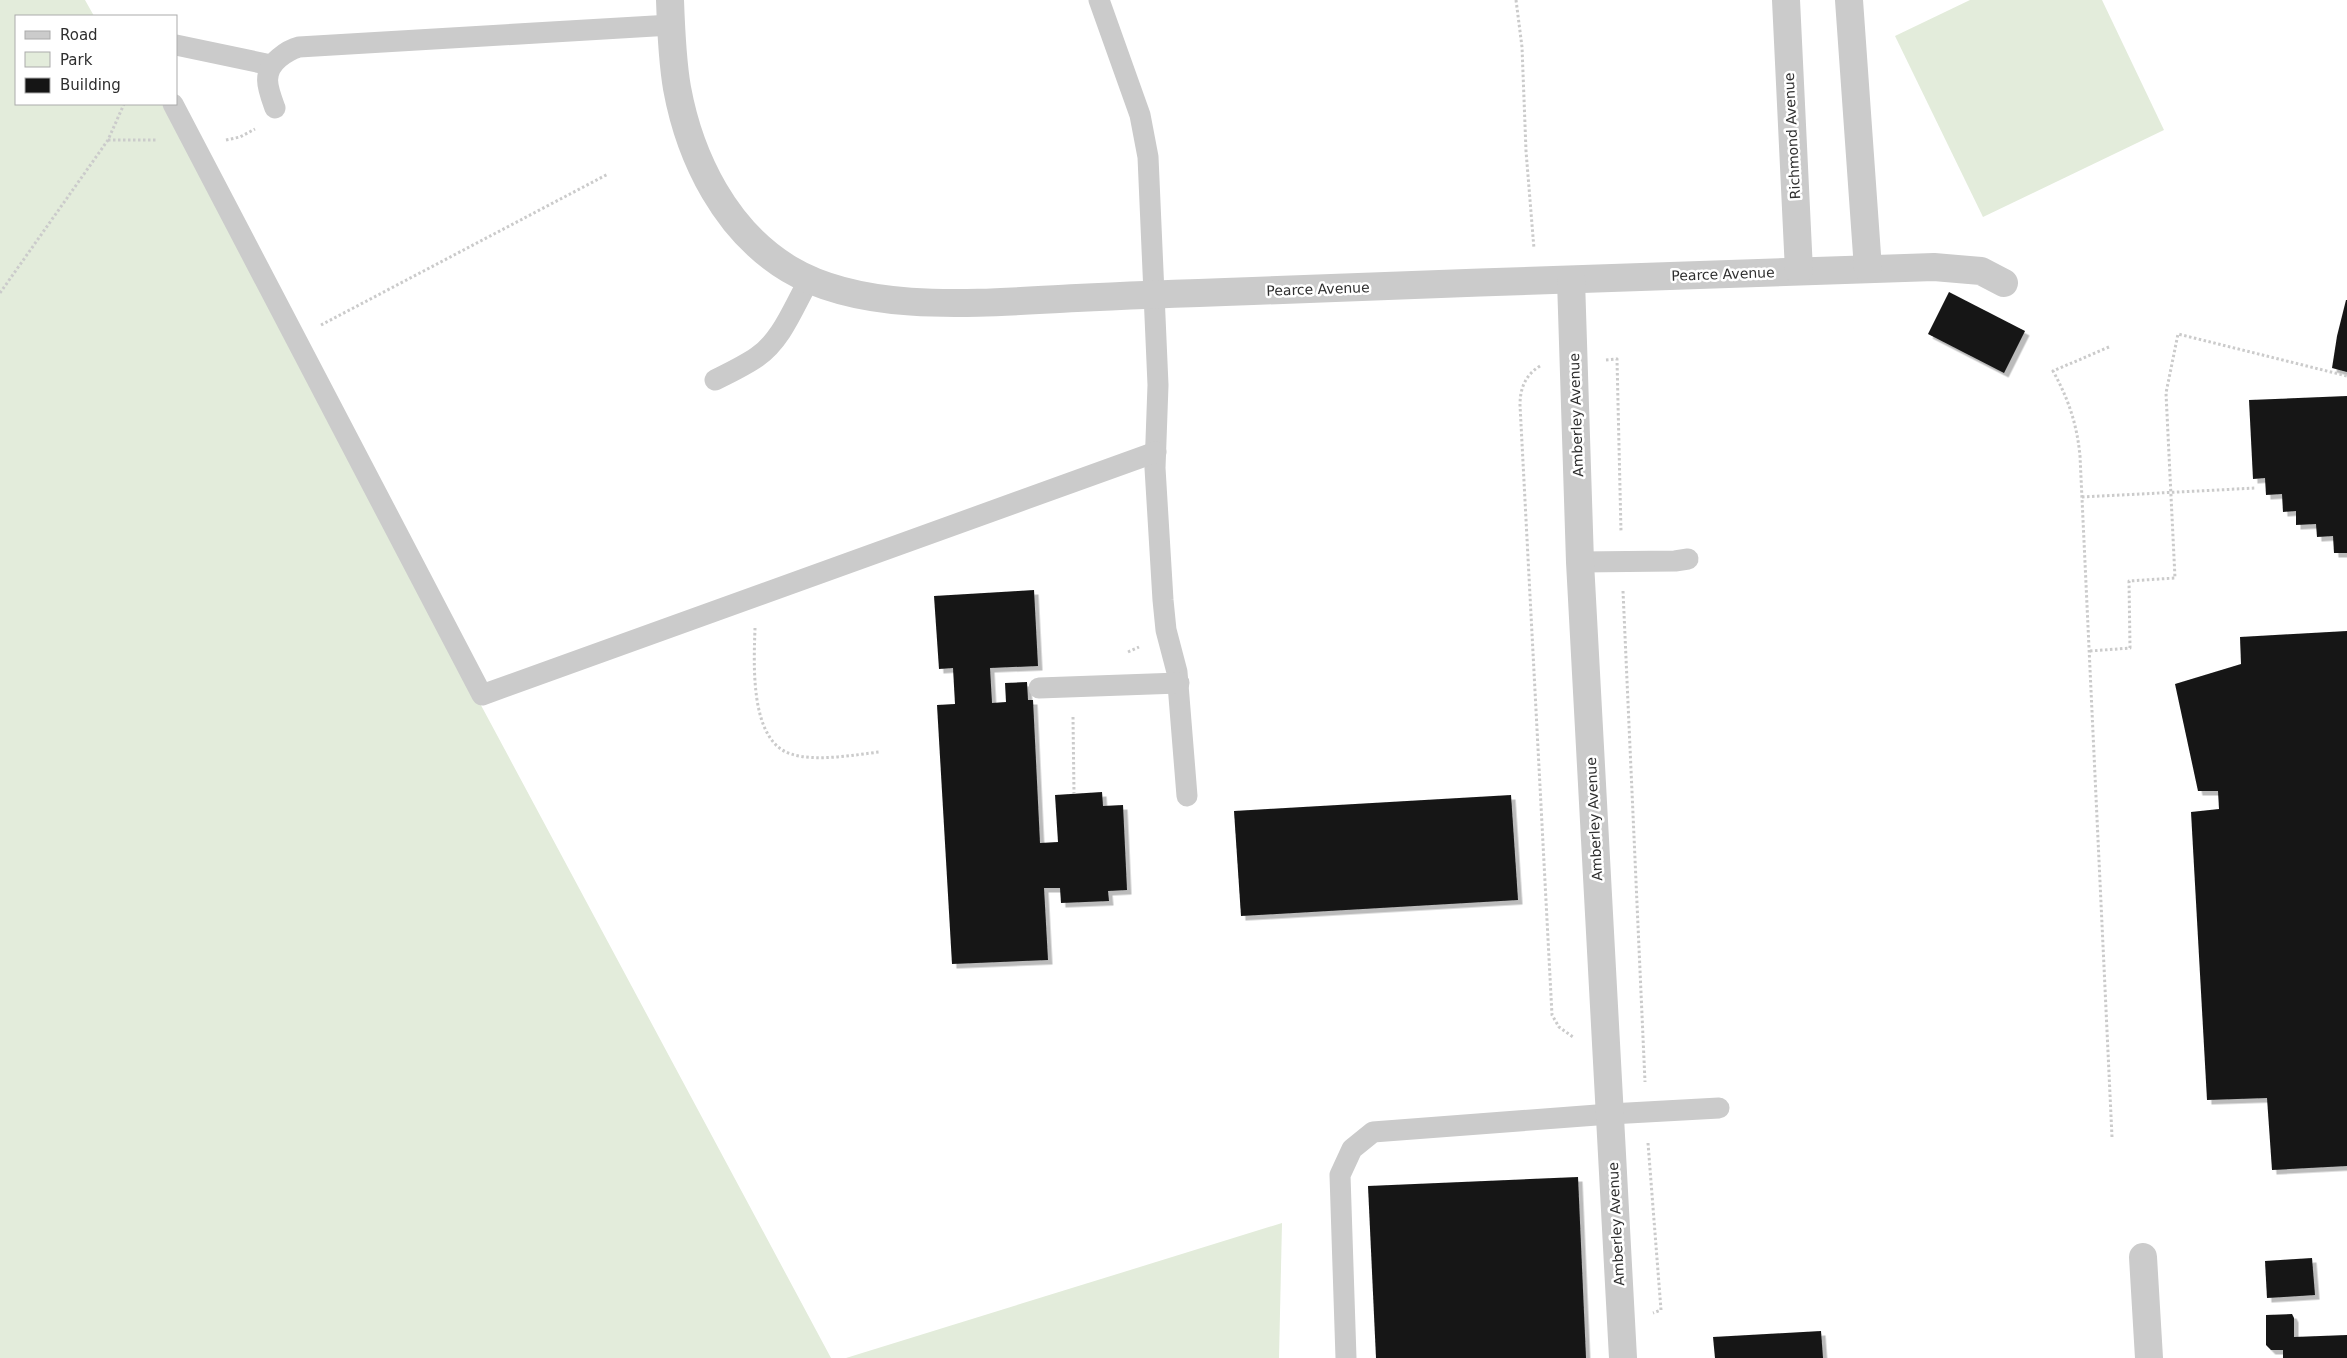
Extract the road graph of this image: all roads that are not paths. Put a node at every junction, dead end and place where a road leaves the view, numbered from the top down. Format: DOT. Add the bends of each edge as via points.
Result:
graph roads {
  1 [pos="1100,0"];
  2 [pos="1786,0"];
  3 [pos="1849,0"];
  4 [pos="671,13"];
  5 [pos="178,45"];
  6 [pos="271,65"];
  7 [pos="174,105"];
  8 [pos="276,108"];
  9 [pos="1868,269"];
  10 [pos="1799,271"];
  11 [pos="809,280"];
  12 [pos="1571,280"];
  13 [pos="2004,283"];
  14 [pos="1154,294"];
  15 [pos="715,380"];
  16 [pos="1156,452"];
  17 [pos="1688,559"];
  18 [pos="1580,562"];
  19 [pos="1179,683"];
  20 [pos="1039,688"];
  21 [pos="1187,796"];
  22 [pos="1719,1108"];
  23 [pos="1610,1114"];
  24 [pos="2142,1256"];
  25 [pos="1346,1358"];
  26 [pos="1623,1358"];
  27 [pos="2149,1358"];
  1 -- 14 [label="lane" via="1146,141 1151,177"];
  2 -- 10 [label="street, Richmond Avenue"];
  3 -- 9 [label="street"];
  4 -- 6 [label="lane" via="304,46 293,48"];
  4 -- 11 [label="street, Pearce Avenue" via="677,88 688,132 716,195 736,224 759,247"];
  5 -- 6 [label="lane"];
  6 -- 8 [label="lane" via="267,84"];
  7 -- 16 [label="lane" via="482,695"];
  9 -- 10 [label="street, Pearce Avenue"];
  9 -- 13 [label="street, Pearce Avenue" via="1966,268 1981,271"];
  10 -- 12 [label="street, Pearce Avenue"];
  11 -- 14 [label="street, Pearce Avenue" via="865,295 929,302"];
  11 -- 15 [label="lane" via="770,345 757,357"];
  12 -- 14 [label="street, Pearce Avenue"];
  12 -- 18 [label="street, Amberley Avenue"];
  14 -- 16 [label="lane" via="1159,404"];
  16 -- 19 [label="lane" via="1166,630"];
  17 -- 18 [label="lane"];
  18 -- 23 [label="street, Amberley Avenue"];
  19 -- 20 [label="lane"];
  19 -- 21 [label="lane"];
  22 -- 23 [label="lane"];
  23 -- 25 [label="lane" via="1373,1132 1352,1149 1340,1175"];
  23 -- 26 [label="street, Amberley Avenue"];
  24 -- 27 [label="street"];
}
